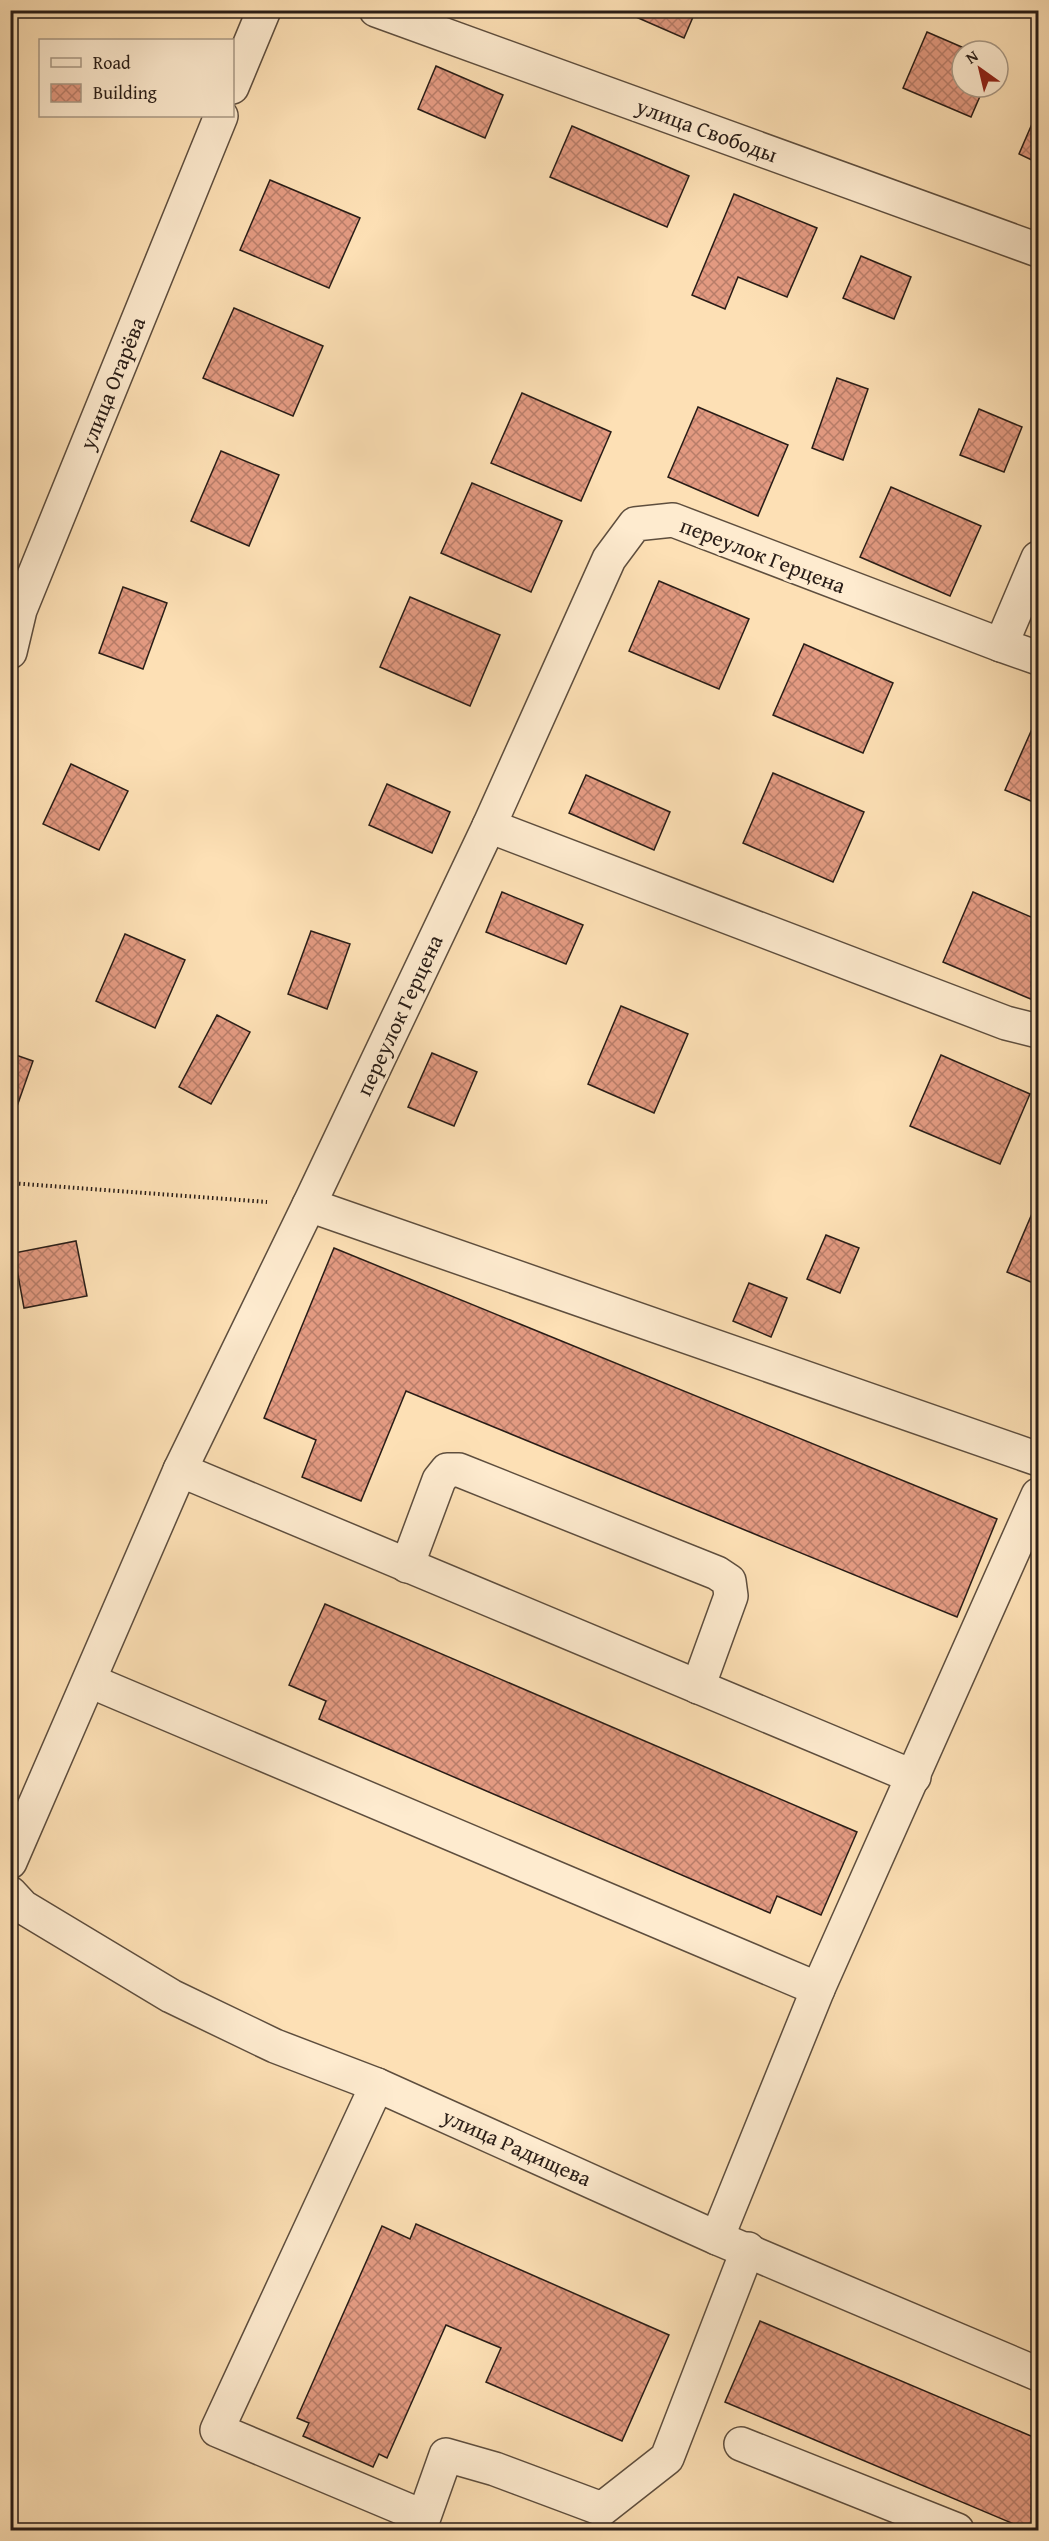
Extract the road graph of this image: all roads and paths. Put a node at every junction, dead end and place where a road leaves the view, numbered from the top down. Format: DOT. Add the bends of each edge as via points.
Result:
graph roads {
  1 [pos="264,10"];
  2 [pos="376,10"];
  3 [pos="234,82"];
  4 [pos="221,117"];
  5 [pos="1038,250"];
  6 [pos="1038,558"];
  7 [pos="1001,645"];
  8 [pos="10,652"];
  9 [pos="1038,658"];
  10 [pos="489,826"];
  11 [pos="1038,1031"];
  12 [pos="10,1183"];
  13 [pos="309,1205"];
  14 [pos="1038,1459"];
  15 [pos="180,1470"];
  16 [pos="1038,1495"];
  17 [pos="407,1566"];
  18 [pos="90,1681"];
  19 [pos="698,1687"];
  20 [pos="914,1777"];
  21 [pos="10,1862"];
  22 [pos="10,1893"];
  23 [pos="818,1989"];
  24 [pos="378,2085"];
  25 [pos="717,2238"];
  26 [pos="747,2249"];
  27 [pos="1038,2374"];
  28 [pos="741,2444"];
  29 [pos="957,2530"];
  1 -- 3 [label="street"];
  2 -- 5 [label="street, улица Свободы"];
  4 -- 8 [label="street, улица Огарёва" via="20,610"];
  6 -- 7 [label="street"];
  7 -- 9 [label="street, переулок Герцена"];
  7 -- 10 [label="street, переулок Герцена" via="673,520 635,524 609,559"];
  10 -- 11 [label="street" via="1006,1023"];
  10 -- 13 [label="street, переулок Герцена"];
  12 -- 13 [label="path"];
  13 -- 14 [label="street"];
  13 -- 15 [label="street, переулок Герцена"];
  15 -- 17 [label="street"];
  15 -- 18 [label="street, переулок Герцена"];
  16 -- 20 [label="street"];
  17 -- 19 [label="street"];
  17 -- 19 [label="street" via="439,1480 447,1470 453,1470 717,1573 729,1581 731,1596"];
  18 -- 21 [label="street, переулок Герцена"];
  18 -- 23 [label="street"];
  19 -- 20 [label="street"];
  20 -- 23 [label="street"];
  22 -- 24 [label="street, улица Радищева" via="23,1907 171,1996 275,2046"];
  23 -- 25 [label="street"];
  24 -- 25 [label="street, улица Радищева"];
  24 -- 26 [label="street" via="217,2430 424,2517 446,2455 602,2509 667,2458"];
  25 -- 26 [label="street, улица Радищева"];
  26 -- 27 [label="street, улица Радищева"];
  28 -- 29 [label="street"];
}
